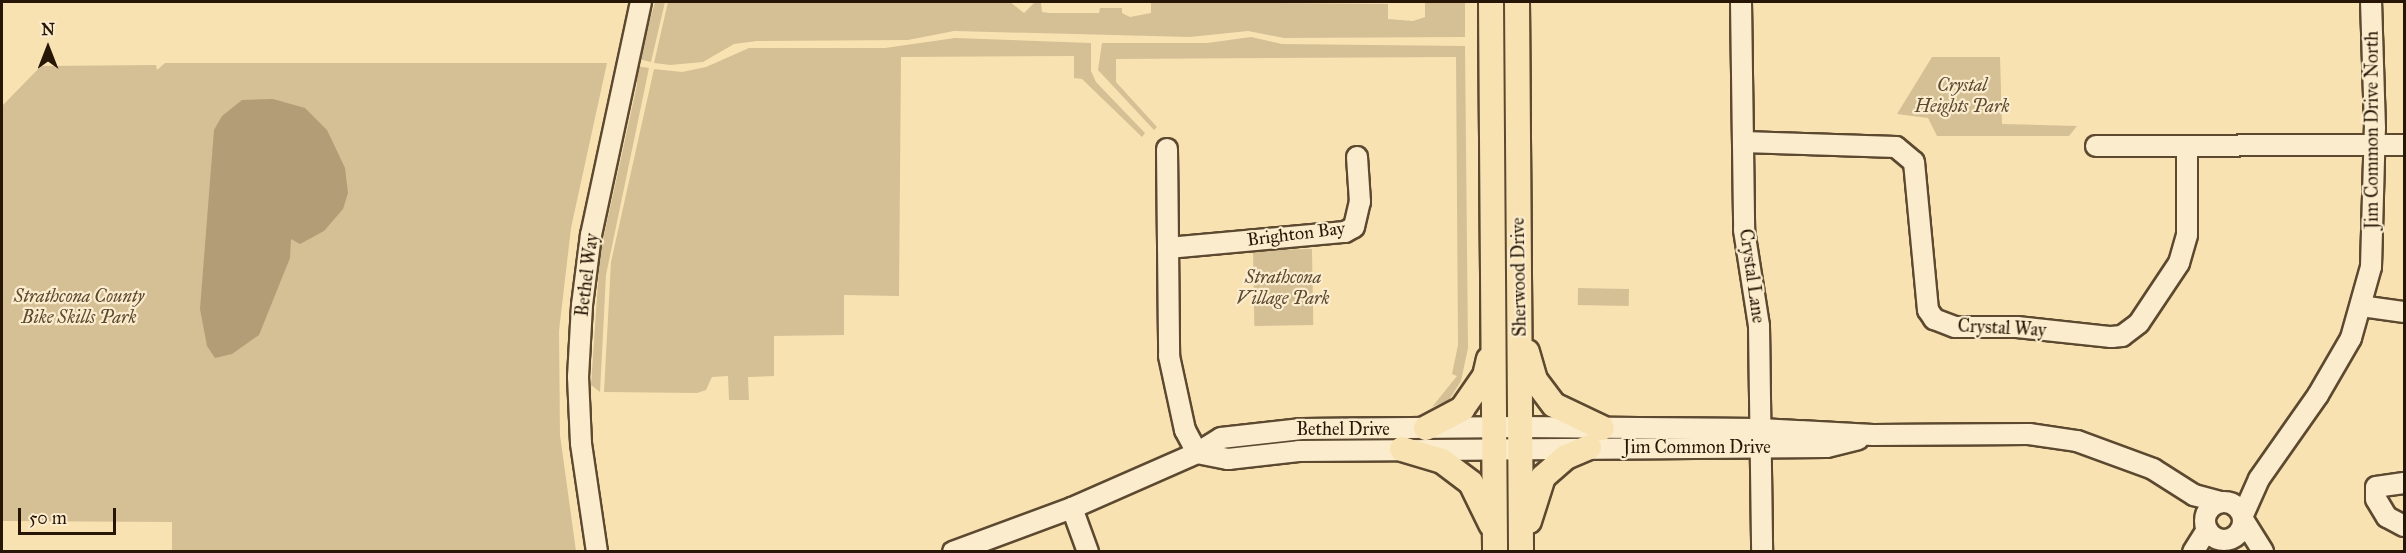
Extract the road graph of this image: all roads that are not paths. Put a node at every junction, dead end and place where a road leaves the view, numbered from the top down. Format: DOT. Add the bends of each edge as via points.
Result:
graph roads {
  1 [pos="641,2"];
  2 [pos="1491,2"];
  3 [pos="1516,2"];
  4 [pos="1741,2"];
  5 [pos="2371,2"];
  6 [pos="1743,142"];
  7 [pos="2375,145"];
  8 [pos="2404,145"];
  9 [pos="2096,146"];
  10 [pos="2187,146"];
  11 [pos="1167,149"];
  12 [pos="1357,157"];
  13 [pos="1168,248"];
  14 [pos="2361,306"];
  15 [pos="2404,312"];
  16 [pos="1520,332"];
  17 [pos="1493,339"];
  18 [pos="1426,428"];
  19 [pos="1520,437"];
  20 [pos="1595,437"];
  21 [pos="1493,438"];
  22 [pos="1760,438"];
  23 [pos="1402,449"];
  24 [pos="1197,453"];
  25 [pos="2259,479"];
  26 [pos="2404,483"];
  27 [pos="2178,485"];
  28 [pos="2224,502"];
  29 [pos="1072,508"];
  30 [pos="2243,518"];
  31 [pos="2404,526"];
  32 [pos="2214,537"];
  33 [pos="1495,542"];
  34 [pos="1521,551"];
  35 [pos="597,552"];
  36 [pos="953,552"];
  37 [pos="1088,552"];
  38 [pos="1761,552"];
  39 [pos="2193,552"];
  40 [pos="2249,552"];
  41 [pos="2263,552"];
  1 -- 35 [label="street, Bethel Way" via="591,234 582,305 578,377 581,443"];
  2 -- 17 [label="main road, Sherwood Drive"];
  3 -- 16 [label="main road, Sherwood Drive"];
  4 -- 6 [label="street, Crystal Lane"];
  5 -- 7 [label="street, Jim Common Drive North"];
  6 -- 10 [label="street, Crystal Way" via="1881,144 1907,154 1914,162 1928,310 1944,324 2111,337 2122,336 2139,323 2179,263 2187,235"];
  6 -- 22 [label="street, Crystal Lane" via="1744,230 1759,327"];
  7 -- 8 [label="street"];
  7 -- 10 [label="street"];
  7 -- 14 [label="street, Jim Common Drive North" via="2371,267"];
  9 -- 10 [label="street"];
  11 -- 13 [label="street"];
  12 -- 13 [label="street, Brighton Bay" via="1360,202 1354,227 1345,232"];
  13 -- 24 [label="street" via="1169,356 1185,430"];
  14 -- 15 [label="street"];
  14 -- 25 [label="street, Jim Common Drive North" via="2351,338 2318,395"];
  16 -- 19 [label="main road, Sherwood Drive"];
  16 -- 20 [label="main road" via="1535,380 1545,396"];
  17 -- 18 [label="main road" via="1485,376 1470,399 1450,419"];
  17 -- 21 [label="main road, Sherwood Drive"];
  18 -- 21 [label="street, Bethel Drive"];
  18 -- 24 [label="street, Bethel Drive" via="1260,431 1221,438"];
  19 -- 20 [label="street, Jim Common Drive"];
  19 -- 21 [label="street, Jim Common Drive"];
  19 -- 34 [label="main road, Sherwood Drive"];
  20 -- 22 [label="street, Jim Common Drive"];
  20 -- 34 [label="main road" via="1543,477"];
  21 -- 23 [label="street, Bethel Drive"];
  21 -- 33 [label="main road, Sherwood Drive"];
  22 -- 27 [label="street, Jim Common Drive" via="2029,434 2077,441 2152,469"];
  22 -- 38 [label="street, Crystal Lane"];
  23 -- 24 [label="street, Bethel Drive" via="1299,451 1228,459"];
  23 -- 33 [label="main road" via="1442,461 1471,483"];
  24 -- 29 [label="street, Bethel Drive"];
  25 -- 28 [label="street, Jim Common Drive North"];
  25 -- 30 [label="street, Jim Common Drive North"];
  26 -- 31 [label="street" via="2376,487 2376,499 2388,518"];
  27 -- 28 [label="street, Jim Common Drive"];
  27 -- 32 [label="street, Jim Common Drive"];
  28 -- 30 [label="street, Jim Common Drive"];
  28 -- 32 [label="street" via="2210,509"];
  29 -- 36 [label="street, Bethel Drive"];
  29 -- 37 [label="street"];
  30 -- 32 [label="street, Jim Common Drive North" via="2240,532"];
  30 -- 41 [label="street"];
  32 -- 39 [label="street"];
  32 -- 40 [label="street"];
}
